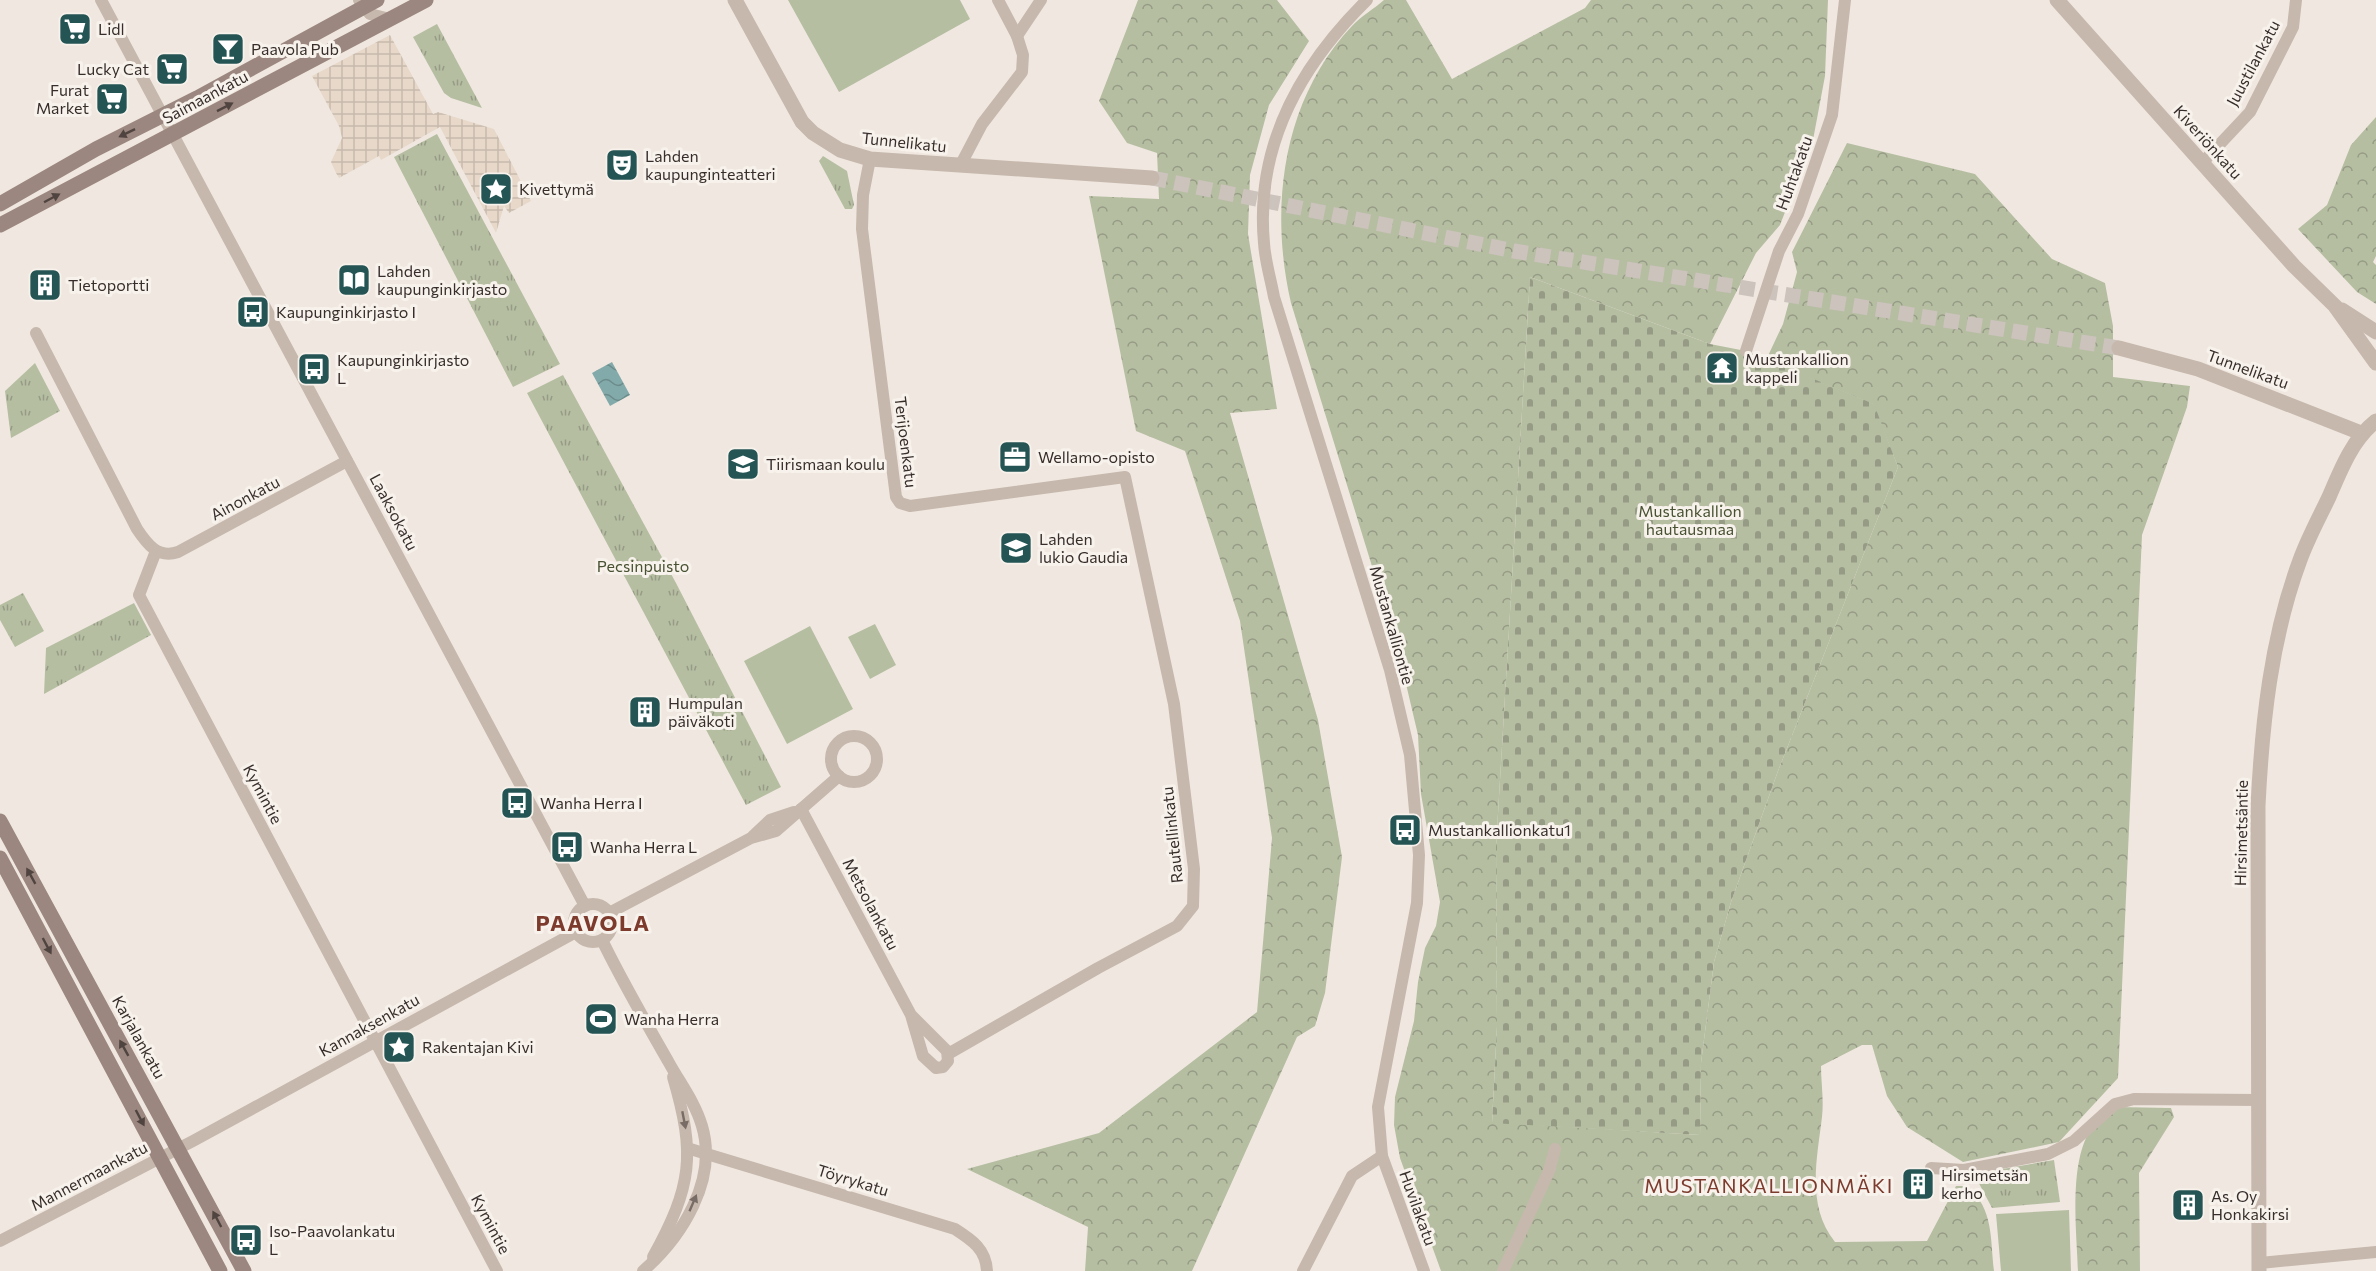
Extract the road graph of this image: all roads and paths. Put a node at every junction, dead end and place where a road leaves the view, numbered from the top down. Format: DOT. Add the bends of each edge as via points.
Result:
graph roads {
  1 [pos="101,0"];
  2 [pos="378,0"];
  3 [pos="426,0"];
  4 [pos="735,0"];
  5 [pos="998,0"];
  6 [pos="1041,0"];
  7 [pos="1367,0"];
  8 [pos="1845,0"];
  9 [pos="2057,0"];
  10 [pos="2296,0"];
  11 [pos="361,4"];
  12 [pos="381,21"];
  13 [pos="1017,36"];
  14 [pos="163,116"];
  15 [pos="174,134"];
  16 [pos="870,159"];
  17 [pos="2203,162"];
  18 [pos="960,166"];
  19 [pos="1152,178"];
  20 [pos="0,204"];
  21 [pos="0,225"];
  22 [pos="2335,306"];
  23 [pos="2376,332"];
  24 [pos="36,333"];
  25 [pos="2119,348"];
  26 [pos="1746,351"];
  27 [pos="2376,363"];
  28 [pos="2376,421"];
  29 [pos="2361,433"];
  30 [pos="347,461"];
  31 [pos="1125,477"];
  32 [pos="156,551"];
  33 [pos="839,776"];
  34 [pos="801,809"];
  35 [pos="0,821"];
  36 [pos="0,858"];
  37 [pos="585,906"];
  38 [pos="609,913"];
  39 [pos="576,932"];
  40 [pos="602,940"];
  41 [pos="911,1015"];
  42 [pos="375,1040"];
  43 [pos="948,1054"];
  44 [pos="669,1064"];
  45 [pos="2258,1100"];
  46 [pos="179,1147"];
  47 [pos="687,1148"];
  48 [pos="1555,1149"];
  49 [pos="708,1152"];
  50 [pos="1382,1156"];
  51 [pos="160,1157"];
  52 [pos="1931,1168"];
  53 [pos="0,1241"];
  54 [pos="2376,1252"];
  55 [pos="2259,1267"];
  56 [pos="645,1269"];
  57 [pos="220,1271"];
  58 [pos="244,1271"];
  59 [pos="497,1271"];
  60 [pos="987,1271"];
  61 [pos="1303,1271"];
  62 [pos="1424,1271"];
  63 [pos="1503,1271"];
  1 -- 14 [label="street, Laaksokatu"];
  2 -- 11 [label="main road, Saimaankatu"];
  2 -- 12 [label="street"];
  3 -- 12 [label="main road, Saimaankatu"];
  4 -- 16 [label="street, Tunnelikatu" via="802,122 840,150"];
  5 -- 13 [label="street"];
  6 -- 13 [label="street"];
  7 -- 50 [label="street, Mustankalliontie" via="1337,29 1300,80 1276,133 1266,186 1264,243 1274,297 1390,670 1410,755 1419,855 1417,903 1378,1107"];
  8 -- 26 [label="street, Huhtakatu" via="1832,114 1798,214 1779,251"];
  9 -- 17 [label="street, Kiveriönkatu"];
  10 -- 17 [label="street, Juustilankatu" via="2293,27 2250,112"];
  11 -- 12 [label="street"];
  11 -- 14 [label="main road, Saimaankatu"];
  15 -- 12 [label="main road, Saimaankatu, one-way"];
  13 -- 18 [label="street" via="1023,55 1022,72 982,124"];
  14 -- 15 [label="street, Laaksokatu"];
  14 -- 20 [label="main road, Saimaankatu, one-way"];
  21 -- 15 [label="main road, Saimaankatu, one-way"];
  15 -- 30 [label="street, Laaksokatu"];
  16 -- 18 [label="street, Tunnelikatu"];
  16 -- 31 [label="street, Terijoenkatu" via="862,230 896,497 900,502 910,506"];
  17 -- 22 [label="street, Kiveriönkatu" via="2294,266"];
  18 -- 19 [label="street, Tunnelikatu"];
  22 -- 23 [label="street, Kiveriönkatu"];
  22 -- 27 [label="street, Kiveriönkatu"];
  24 -- 32 [label="street" via="136,529"];
  25 -- 29 [label="street, Tunnelikatu" via="2198,369"];
  28 -- 29 [label="street, Hirsimetsäntie"];
  29 -- 45 [label="street, Hirsimetsäntie" via="2300,560 2278,632 2261,740"];
  30 -- 32 [label="street, Ainonkatu" via="178,552 170,555"];
  30 -- 37 [label="street, Laaksokatu"];
  31 -- 43 [label="street, Rautellinkatu" via="1174,704 1194,869 1193,906 1177,926"];
  32 -- 42 [label="street, Kymintie" via="139,595"];
  33 -- 34 [label="street"];
  34 -- 38 [label="street" via="770,820 751,838"];
  34 -- 41 [label="street, Metsolankatu"];
  46 -- 35 [label="main road, Karjalankatu, one-way"];
  36 -- 51 [label="main road, one-way"];
  37 -- 38 [label="street" via="603,906"];
  37 -- 39 [label="street" via="577,912"];
  38 -- 40 [label="street" via="610,932"];
  39 -- 40 [label="street" via="592,942"];
  39 -- 42 [label="street, Kannaksenkatu"];
  40 -- 44 [label="street"];
  41 -- 43 [label="street, Metsolankatu"];
  41 -- 43 [label="street, Metsolankatu" via="918,1044 928,1063 943,1067"];
  42 -- 46 [label="street, Kannaksenkatu"];
  42 -- 59 [label="street, Kymintie"];
  44 -- 47 [label="street, one-way" via="686,1128"];
  44 -- 49 [label="street" via="689,1094"];
  45 -- 52 [label="street" via="2134,1099 2115,1104 2069,1144 2048,1154 1964,1170"];
  45 -- 55 [label="street, Hirsimetsäntie"];
  46 -- 51 [label="street, Kannaksenkatu"];
  58 -- 46 [label="main road, Karjalankatu, one-way"];
  47 -- 49 [label="street, Töyrykatu"];
  47 -- 56 [label="street" via="688,1172 676,1214"];
  48 -- 63 [label="street" via="1549,1171"];
  56 -- 49 [label="street, one-way" via="666,1250 686,1220 704,1178"];
  49 -- 60 [label="street, Töyrykatu" via="955,1229 976,1242 984,1254"];
  50 -- 61 [label="street" via="1352,1176"];
  50 -- 62 [label="street, Huvilakatu"];
  51 -- 53 [label="street, Mannermaankatu"];
  51 -- 57 [label="main road"];
  54 -- 55 [label="street"];
}
